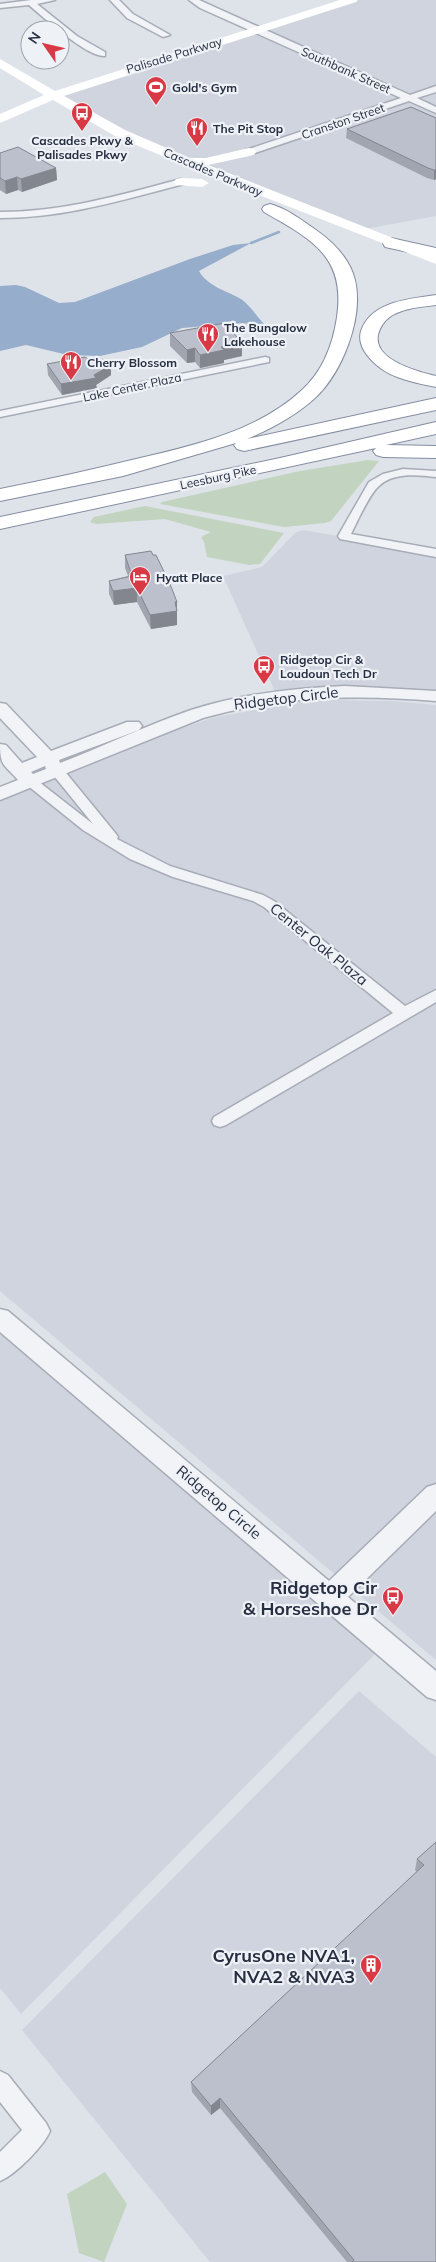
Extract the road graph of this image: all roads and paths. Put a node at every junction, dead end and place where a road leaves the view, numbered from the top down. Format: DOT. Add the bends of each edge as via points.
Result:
graph roads {
  1 [pos="51,0"];
  2 [pos="114,0"];
  3 [pos="194,0"];
  4 [pos="325,0"];
  5 [pos="352,0"];
  6 [pos="31,3"];
  7 [pos="0,6"];
  8 [pos="250,27"];
  9 [pos="166,35"];
  10 [pos="102,54"];
  11 [pos="0,63"];
  12 [pos="0,77"];
  13 [pos="436,89"];
  14 [pos="41,95"];
  15 [pos="409,98"];
  16 [pos="0,107"];
  17 [pos="436,110"];
  18 [pos="0,119"];
  19 [pos="249,152"];
  20 [pos="183,160"];
  21 [pos="172,177"];
  22 [pos="202,183"];
  23 [pos="217,189"];
  24 [pos="255,189"];
  25 [pos="122,198"];
  26 [pos="244,199"];
  27 [pos="270,209"];
  28 [pos="0,215"];
  29 [pos="391,243"];
  30 [pos="436,253"];
  31 [pos="436,260"];
  32 [pos="436,272"];
  33 [pos="436,300"];
  34 [pos="265,360"];
  35 [pos="436,382"];
  36 [pos="436,404"];
  37 [pos="0,414"];
  38 [pos="436,428"];
  39 [pos="436,452"];
  40 [pos="280,464"];
  41 [pos="105,474"];
  42 [pos="436,474"];
  43 [pos="0,495"];
  44 [pos="0,524"];
  45 [pos="436,553"];
  46 [pos="436,696"];
  47 [pos="0,708"];
  48 [pos="0,749"];
  49 [pos="52,764"];
  50 [pos="24,775"];
  51 [pos="0,778"];
  52 [pos="0,794"];
  53 [pos="117,844"];
  54 [pos="436,995"];
  55 [pos="403,1013"];
  56 [pos="220,1121"];
  57 [pos="0,1318"];
  58 [pos="436,1495"];
  59 [pos="330,1597"];
  60 [pos="436,1688"];
  61 [pos="0,2082"];
  62 [pos="0,2169"];
  1 -- 6 [label="street"];
  2 -- 9 [label="street" via="130,16"];
  3 -- 8 [label="street, Southbank Street"];
  4 -- 8 [label="main road, Palisade Parkway"];
  5 -- 8 [label="main road, Palisade Parkway"];
  6 -- 7 [label="street"];
  6 -- 10 [label="street" via="74,38"];
  8 -- 14 [label="main road, Palisade Parkway"];
  8 -- 15 [label="street, Southbank Street"];
  11 -- 14 [label="main road, Cascades Parkway"];
  12 -- 14 [label="main road, Cascades Parkway"];
  13 -- 15 [label="street, Cranston Street"];
  14 -- 16 [label="main road, Palisade Parkway"];
  14 -- 18 [label="main road, Palisade Parkway"];
  14 -- 20 [label="main road, Cascades Parkway"];
  14 -- 22 [label="main road, Cascades Parkway" via="128,149"];
  15 -- 17 [label="street, Southbank Street"];
  15 -- 19 [label="street, Cranston Street"];
  19 -- 20 [label="main road" via="206,162"];
  19 -- 24 [label="main road" via="238,160 233,170 239,179"];
  20 -- 24 [label="main road, Cascades Parkway"];
  21 -- 22 [label="main road"];
  21 -- 25 [label="street"];
  21 -- 25 [label="street"];
  22 -- 23 [label="main road, Cascades Parkway"];
  24 -- 29 [label="main road, Cascades Parkway"];
  25 -- 28 [label="street" via="64,211"];
  26 -- 27 [label="main road, Cascades Parkway"];
  27 -- 32 [label="main road, Cascades Parkway"];
  27 -- 41 [label="highway" via="321,242 338,260 344,272 349,299 329,369 298,403 252,429 210,445"];
  29 -- 30 [label="highway"];
  29 -- 31 [label="main road, Cascades Parkway"];
  33 -- 35 [label="highway" via="406,305 386,313 370,327 367,338 371,351 385,364"];
  34 -- 37 [label="street, Lake Center Plaza"];
  36 -- 41 [label="highway, Leesburg Pike"];
  38 -- 40 [label="highway, Leesburg Pike"];
  39 -- 40 [label="highway" via="377,451"];
  40 -- 44 [label="highway, Leesburg Pike"];
  41 -- 43 [label="highway, Leesburg Pike"];
  42 -- 45 [label="street" via="404,472 373,484 344,536"];
  46 -- 49 [label="street, Ridgetop Circle" via="373,690 320,690 244,702 197,714"];
  47 -- 49 [label="street"];
  48 -- 50 [label="street"];
  49 -- 50 [label="street, Ridgetop Circle"];
  49 -- 53 [label="street, Center Oak Plaza"];
  50 -- 51 [label="street, Ridgetop Circle"];
  50 -- 52 [label="street, Ridgetop Circle"];
  50 -- 53 [label="street, Center Oak Plaza" via="83,824"];
  53 -- 55 [label="street, Center Oak Plaza" via="153,865 269,904"];
  54 -- 55 [label="street"];
  55 -- 56 [label="street"];
  57 -- 59 [label="street, Ridgetop Circle"];
  58 -- 59 [label="street"];
  59 -- 60 [label="street, Ridgetop Circle"];
  61 -- 62 [label="street" via="38,2132"];
}
